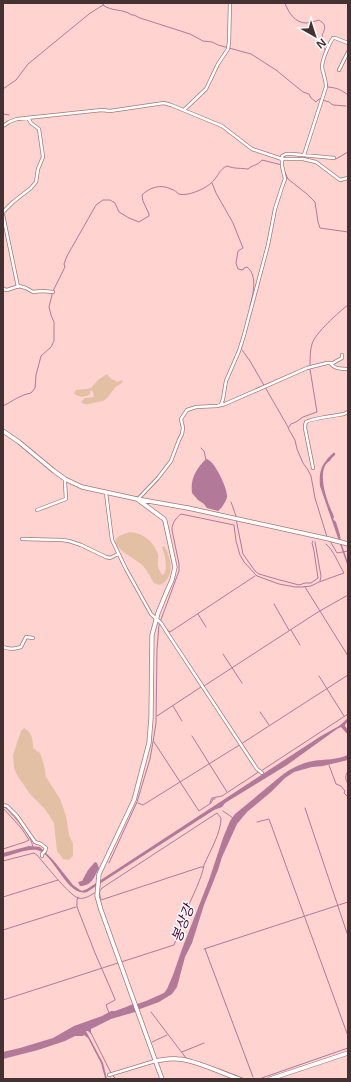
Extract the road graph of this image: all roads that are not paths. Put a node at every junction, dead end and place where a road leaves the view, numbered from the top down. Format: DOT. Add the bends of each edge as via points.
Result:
graph roads {
  1 [pos="230,3"];
  2 [pos="348,43"];
  3 [pos="348,52"];
  4 [pos="339,70"];
  5 [pos="184,110"];
  6 [pos="28,118"];
  7 [pos="3,126"];
  8 [pos="304,154"];
  9 [pos="334,158"];
  10 [pos="282,159"];
  11 [pos="348,178"];
  12 [pos="3,213"];
  13 [pos="18,286"];
  14 [pos="3,289"];
  15 [pos="53,292"];
  16 [pos="342,355"];
  17 [pos="331,363"];
  18 [pos="348,369"];
  19 [pos="221,405"];
  20 [pos="348,412"];
  21 [pos="3,431"];
  22 [pos="313,468"];
  23 [pos="65,479"];
  24 [pos="106,493"];
  25 [pos="137,499"];
  26 [pos="37,510"];
  27 [pos="22,539"];
  28 [pos="348,544"];
  29 [pos="118,554"];
  30 [pos="159,622"];
  31 [pos="33,638"];
  32 [pos="3,647"];
  33 [pos="262,773"];
  34 [pos="3,805"];
  35 [pos="42,855"];
  36 [pos="348,1053"];
  37 [pos="156,1063"];
  38 [pos="109,1075"];
  39 [pos="162,1079"];
  40 [pos="239,1079"];
  41 [pos="270,1079"];
  1 -- 5 [label="street" via="228,49 206,89"];
  2 -- 8 [label="street" via="335,38 331,42 322,65 326,86"];
  3 -- 4 [label="street"];
  5 -- 6 [label="street" via="164,103"];
  5 -- 10 [label="street" via="222,126 260,153"];
  6 -- 7 [label="street" via="17,119"];
  6 -- 12 [label="street" via="39,129 42,160 36,182"];
  8 -- 9 [label="street"];
  8 -- 10 [label="street" via="286,154"];
  10 -- 11 [label="street" via="316,162 340,180"];
  10 -- 19 [label="street" via="285,179 244,335 226,381"];
  12 -- 13 [label="street"];
  13 -- 14 [label="street"];
  13 -- 15 [label="street" via="33,292"];
  16 -- 17 [label="street" via="340,360"];
  17 -- 18 [label="street" via="337,369"];
  17 -- 19 [label="street" via="308,368"];
  19 -- 25 [label="street" via="187,410 181,419 184,428 171,461"];
  20 -- 22 [label="street" via="312,419 305,423"];
  21 -- 23 [label="main road"];
  23 -- 24 [label="main road" via="82,487"];
  23 -- 26 [label="street" via="66,499"];
  24 -- 25 [label="main road"];
  24 -- 29 [label="street" via="110,535"];
  25 -- 28 [label="main road"];
  25 -- 30 [label="main road" via="166,521 174,559 172,580"];
  27 -- 29 [label="street" via="62,540 81,545 108,558"];
  29 -- 30 [label="street" via="151,614"];
  30 -- 33 [label="street"];
  30 -- 37 [label="main road" via="152,635 151,718 147,752 134,800 98,880 101,910"];
  31 -- 32 [label="street" via="26,637 19,648"];
  34 -- 35 [label="street" via="13,811 35,842 46,848"];
  36 -- 41 [label="main road"];
  37 -- 38 [label="street"];
  37 -- 39 [label="main road"];
  37 -- 40 [label="main road" via="178,1059"];
}
